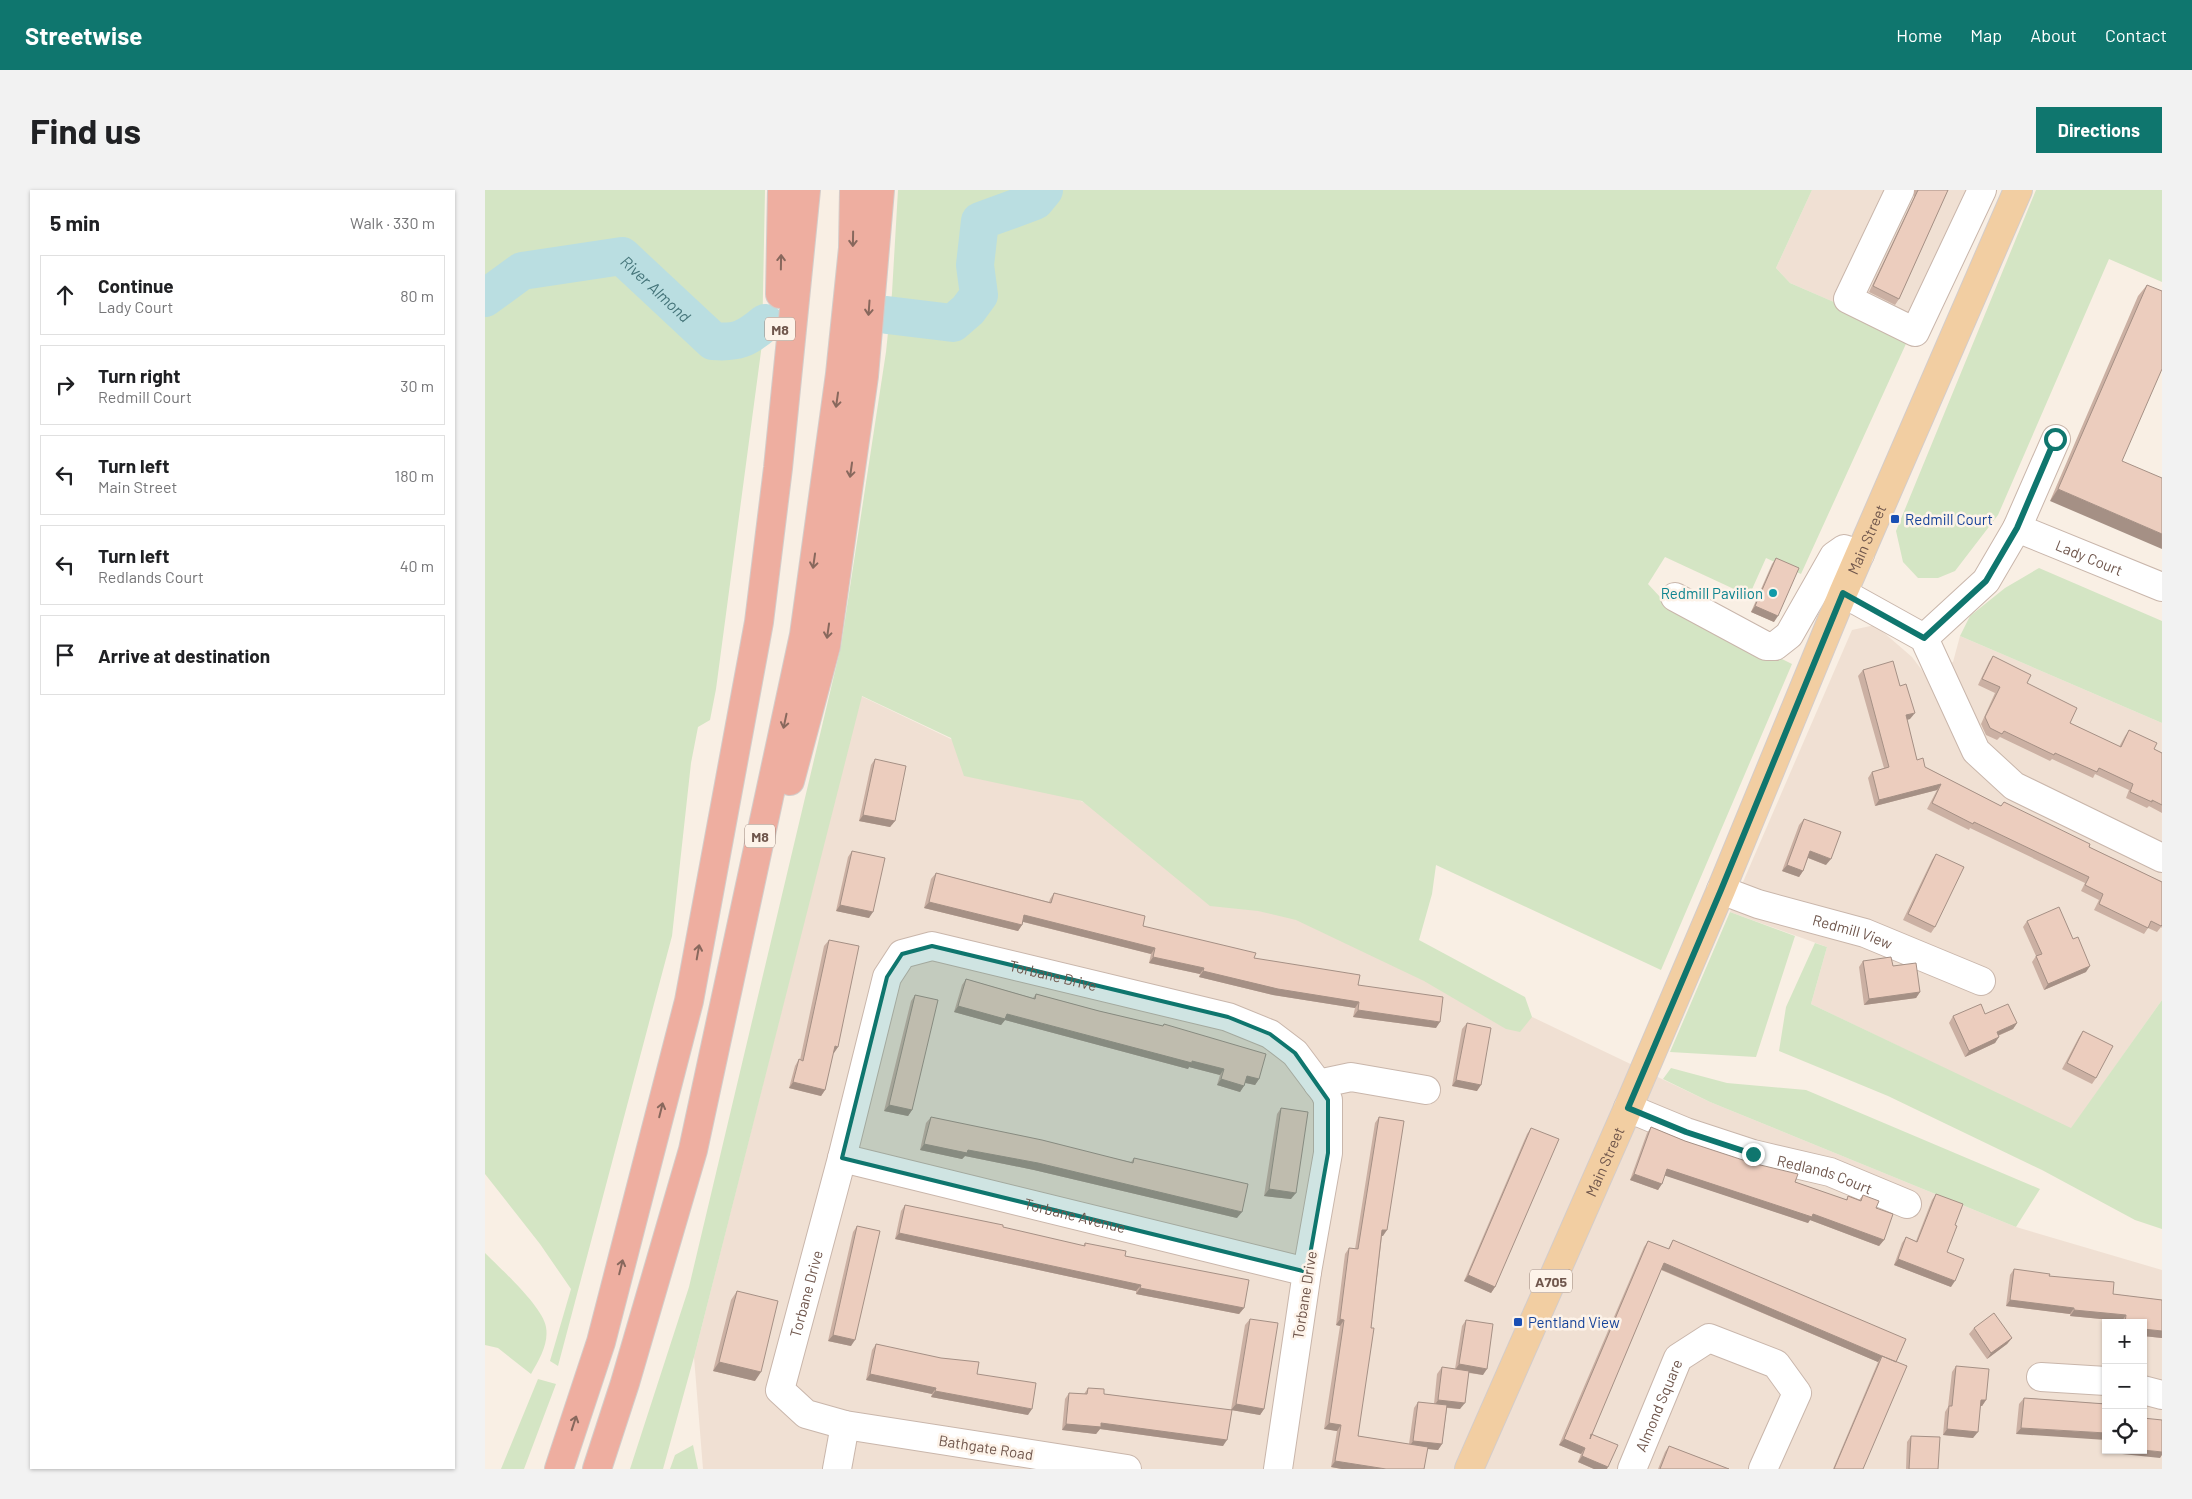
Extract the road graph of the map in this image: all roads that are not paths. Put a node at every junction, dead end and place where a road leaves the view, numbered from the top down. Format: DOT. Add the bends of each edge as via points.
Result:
graph roads {
  1 [pos="782,190"];
  2 [pos="806,190"];
  3 [pos="854,190"];
  4 [pos="880,190"];
  5 [pos="1899,190"];
  6 [pos="1982,190"];
  7 [pos="2018,190"];
  8 [pos="2055,439"];
  9 [pos="778,468"];
  10 [pos="2017,528"];
  11 [pos="1860,554"];
  12 [pos="2162,587"];
  13 [pos="1843,593"];
  14 [pos="1675,597"];
  15 [pos="1924,638"];
  16 [pos="2162,858"];
  17 [pos="1721,890"];
  18 [pos="1981,981"];
  19 [pos="1318,1084"];
  20 [pos="1426,1090"];
  21 [pos="1631,1100"];
  22 [pos="693,1150"];
  23 [pos="842,1158"];
  24 [pos="1907,1204"];
  25 [pos="1307,1272"];
  26 [pos="2041,1377"];
  27 [pos="2102,1382"];
  28 [pos="2147,1391"];
  29 [pos="2162,1395"];
  30 [pos="845,1424"];
  31 [pos="559,1469"];
  32 [pos="597,1469"];
  33 [pos="837,1469"];
  34 [pos="1127,1469"];
  35 [pos="1278,1469"];
  36 [pos="1469,1469"];
  37 [pos="1632,1469"];
  38 [pos="1763,1469"];
  9 -- 1 [label="highway, M8, one-way"];
  2 -- 9 [label="highway, M8"];
  3 -- 22 [label="highway, M8, one-way" via="853,248 840,374 804,635"];
  4 -- 22 [label="highway, M8, one-way" via="864,376 826,646"];
  5 -- 6 [label="street" via="1848,299 1915,332"];
  7 -- 11 [label="main road, Main Street / A705"];
  8 -- 10 [label="street"];
  31 -- 9 [label="highway, M8, one-way" via="601,1342 689,1001 759,622"];
  10 -- 12 [label="street, Lady Court"];
  10 -- 15 [label="street" via="1986,581"];
  11 -- 13 [label="main road, Main Street / A705"];
  11 -- 14 [label="street" via="1844,549 1834,556 1789,635 1775,646 1765,646"];
  13 -- 15 [label="street"];
  13 -- 17 [label="main road, Main Street / A705"];
  15 -- 16 [label="street" via="1976,751 2014,786"];
  17 -- 18 [label="street, Redmill View" via="1758,904 1865,933"];
  17 -- 21 [label="main road, Main Street / A705"];
  19 -- 20 [label="street" via="1351,1077"];
  19 -- 23 [label="street, Torbane Drive" via="1295,1053 1269,1034 1228,1018 932,946 901,954 887,977"];
  19 -- 25 [label="street, Torbane Drive" via="1328,1100 1329,1153"];
  21 -- 24 [label="street, Redlands Court" via="1686,1132 1744,1151 1830,1172"];
  21 -- 36 [label="main road, Main Street / A705"];
  22 -- 32 [label="highway, M8"];
  23 -- 25 [label="street, Torbane Avenue"];
  23 -- 30 [label="street, Torbane Drive" via="780,1390 806,1414"];
  25 -- 35 [label="street, Torbane Drive"];
  26 -- 27 [label="street"];
  28 -- 29 [label="street"];
  30 -- 33 [label="street"];
  30 -- 34 [label="street, Bathgate Road"];
  37 -- 38 [label="street, Almond Square" via="1678,1358 1709,1338 1776,1364 1797,1393"];
}
